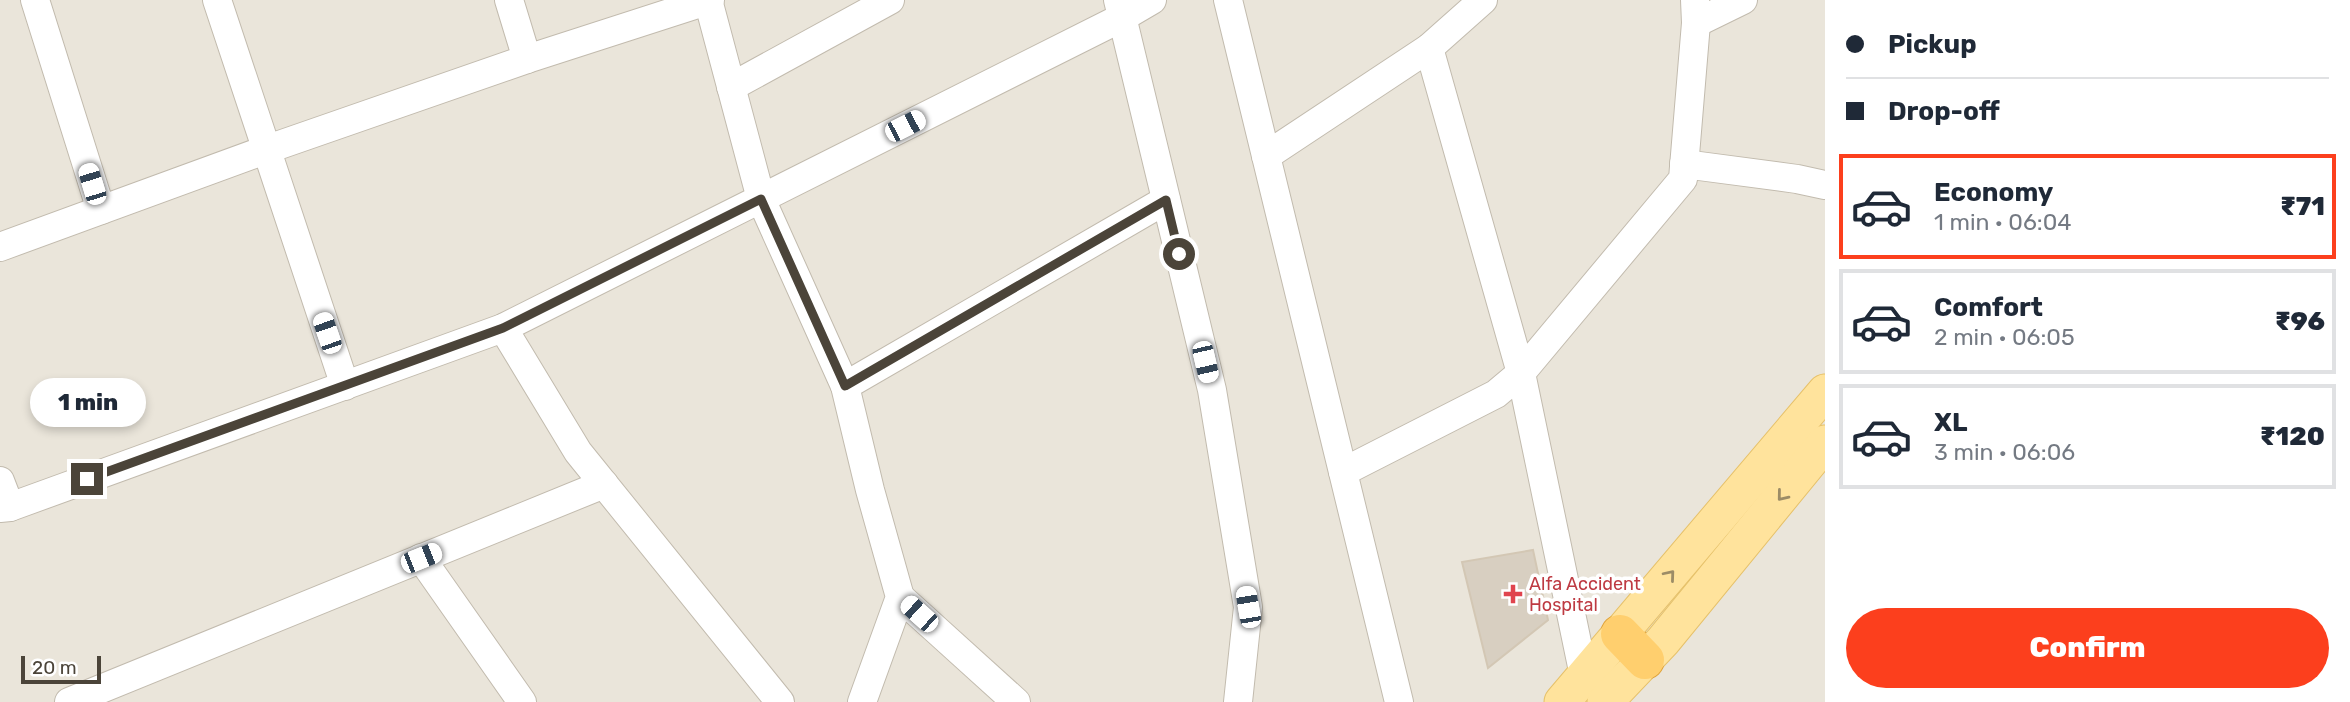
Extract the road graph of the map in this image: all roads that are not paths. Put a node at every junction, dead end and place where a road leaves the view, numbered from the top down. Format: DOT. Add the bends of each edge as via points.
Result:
graph roads {
  1 [pos="35,0"];
  2 [pos="217,0"];
  3 [pos="509,0"];
  4 [pos="708,0"];
  5 [pos="890,0"];
  6 [pos="1152,0"];
  7 [pos="1228,0"];
  8 [pos="1483,0"];
  9 [pos="1743,0"];
  10 [pos="1121,9"];
  11 [pos="1695,12"];
  12 [pos="1429,48"];
  13 [pos="527,59"];
  14 [pos="731,87"];
  15 [pos="265,150"];
  16 [pos="1266,156"];
  17 [pos="1685,164"];
  18 [pos="1825,185"];
  19 [pos="761,199"];
  20 [pos="1166,200"];
  21 [pos="101,211"];
  22 [pos="0,247"];
  23 [pos="503,328"];
  24 [pos="1521,373"];
  25 [pos="345,386"];
  26 [pos="845,386"];
  27 [pos="1825,391"];
  28 [pos="1825,443"];
  29 [pos="1343,472"];
  30 [pos="604,484"];
  31 [pos="3,499"];
  32 [pos="421,558"];
  33 [pos="900,597"];
  34 [pos="1632,647"];
  35 [pos="115,692"];
  36 [pos="1584,693"];
  37 [pos="69,702"];
  38 [pos="522,702"];
  39 [pos="780,702"];
  40 [pos="862,702"];
  41 [pos="1016,702"];
  42 [pos="1238,702"];
  43 [pos="1399,702"];
  1 -- 21 [label="street"];
  2 -- 15 [label="street"];
  3 -- 13 [label="street"];
  4 -- 13 [label="street"];
  4 -- 14 [label="street"];
  5 -- 14 [label="street"];
  6 -- 10 [label="street"];
  7 -- 16 [label="street"];
  8 -- 12 [label="street"];
  9 -- 11 [label="street"];
  10 -- 19 [label="street"];
  10 -- 20 [label="street"];
  11 -- 17 [label="street"];
  12 -- 16 [label="street"];
  12 -- 24 [label="street"];
  13 -- 15 [label="street"];
  14 -- 19 [label="street"];
  15 -- 21 [label="street"];
  15 -- 25 [label="street"];
  16 -- 29 [label="street"];
  17 -- 18 [label="street"];
  17 -- 24 [label="street" via="1683,179"];
  19 -- 23 [label="street"];
  19 -- 26 [label="street"];
  20 -- 26 [label="street"];
  20 -- 42 [label="street" via="1212,390 1248,607"];
  21 -- 22 [label="street"];
  23 -- 25 [label="street"];
  23 -- 30 [label="street" via="578,452"];
  24 -- 29 [label="street" via="1496,394"];
  24 -- 36 [label="street"];
  25 -- 31 [label="street"];
  26 -- 33 [label="street"];
  34 -- 27 [label="main road, one-way"];
  28 -- 34 [label="main road, one-way"];
  29 -- 43 [label="street"];
  30 -- 32 [label="street"];
  30 -- 39 [label="street"];
  32 -- 35 [label="street"];
  32 -- 38 [label="street"];
  33 -- 40 [label="street"];
  33 -- 41 [label="street"];
  34 -- 36 [label="main road"];
  35 -- 37 [label="street"];
}
